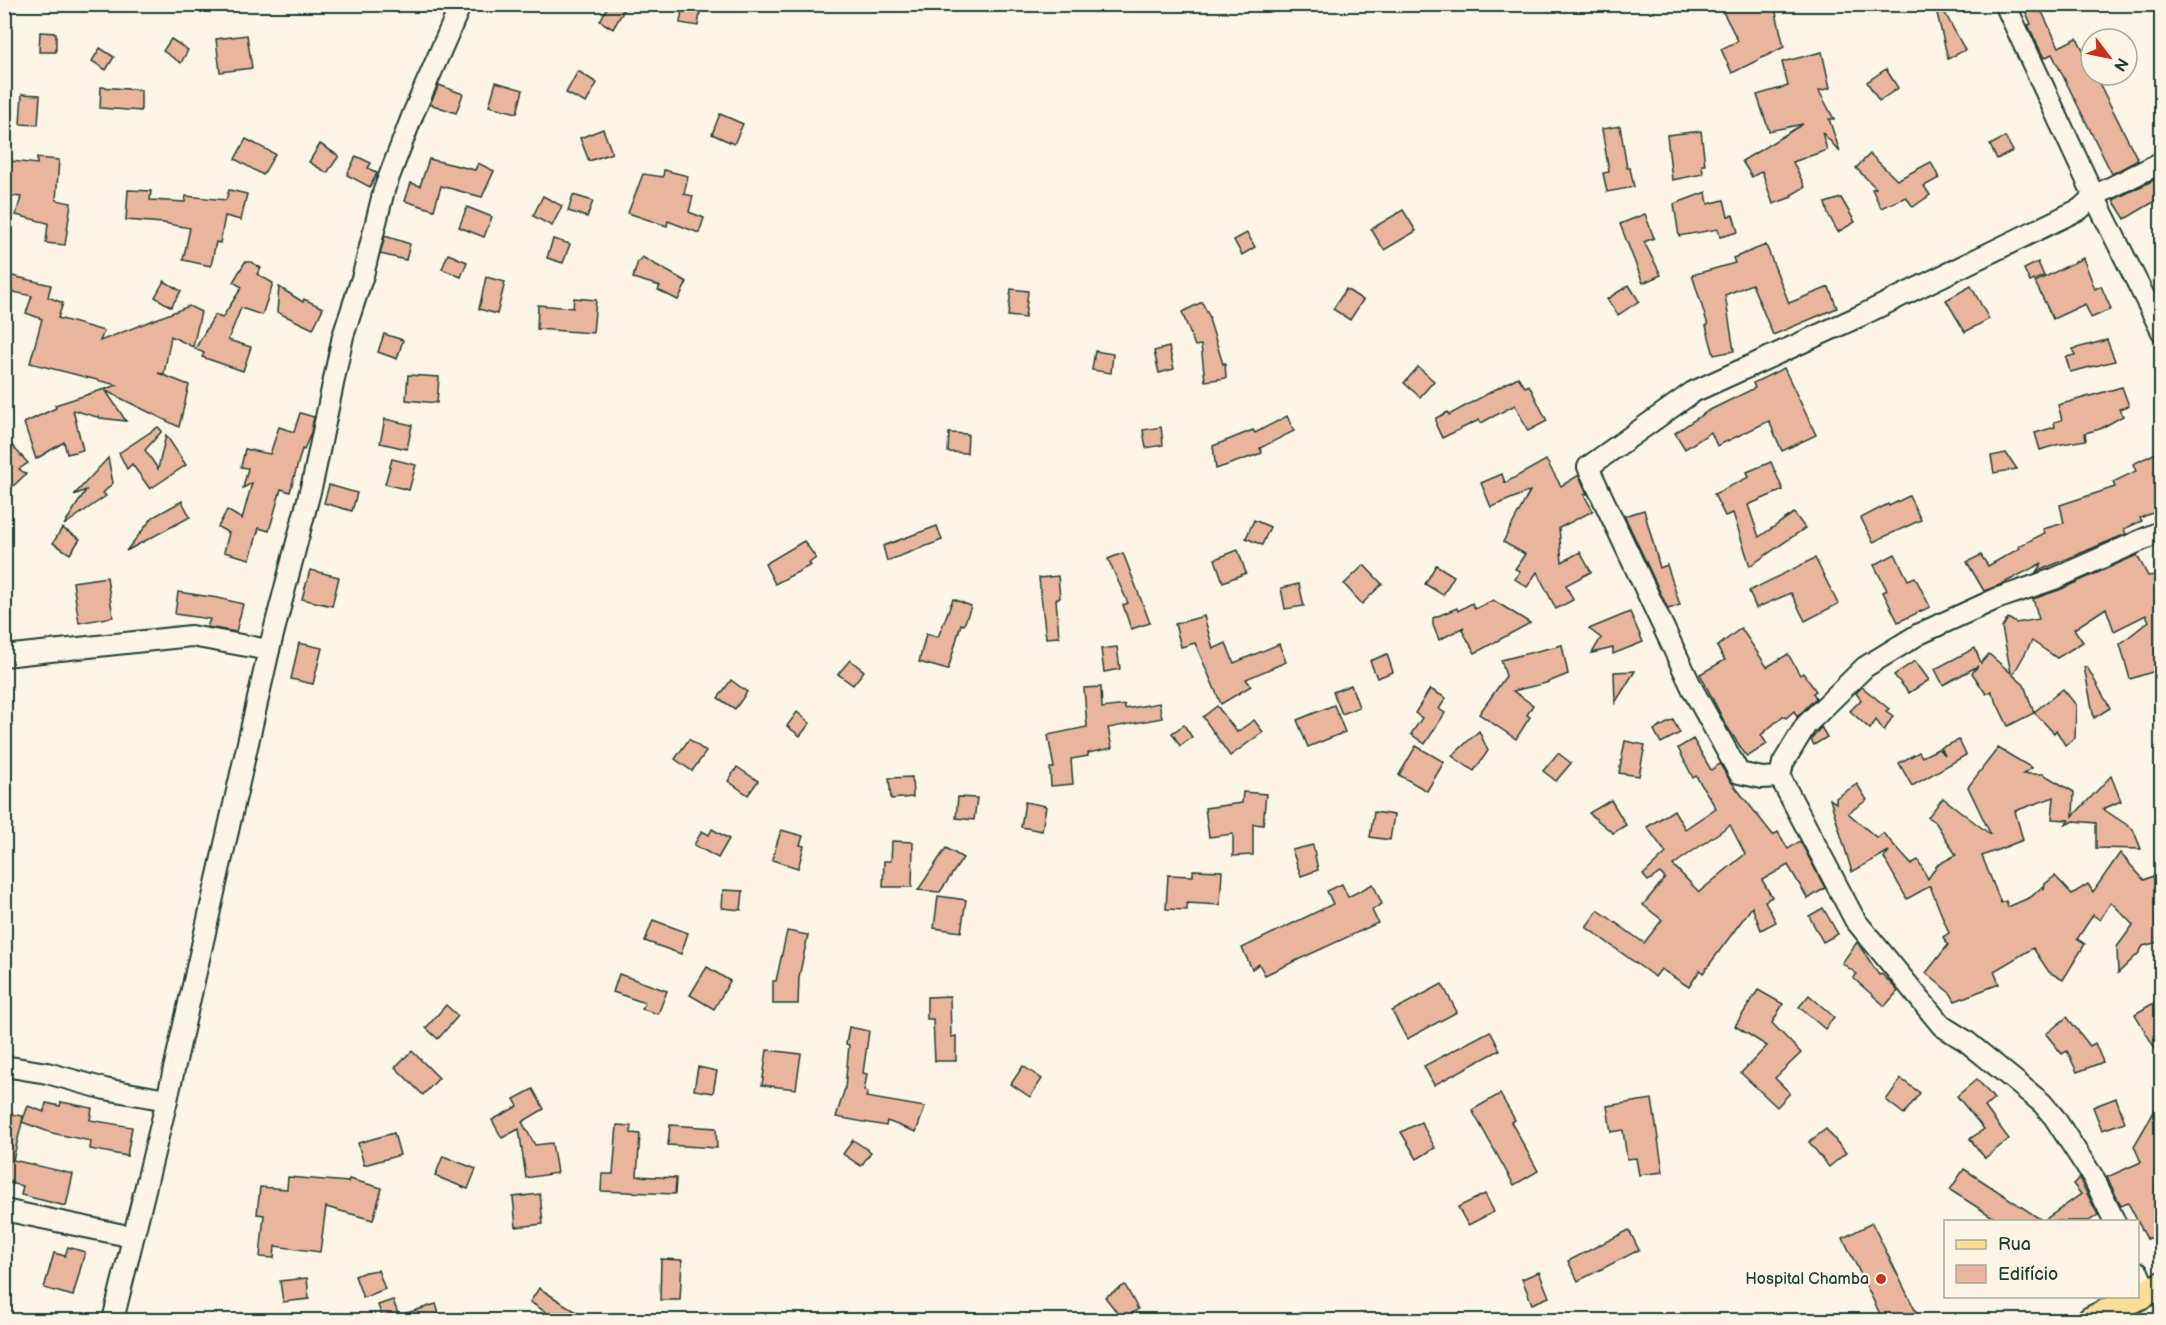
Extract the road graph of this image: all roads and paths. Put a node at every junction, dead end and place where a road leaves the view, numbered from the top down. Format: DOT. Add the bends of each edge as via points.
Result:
graph roads {
  1 [pos="461,4"];
  2 [pos="2005,4"];
  3 [pos="2162,162"];
  4 [pos="2094,196"];
  5 [pos="2162,332"];
  6 [pos="2162,531"];
  7 [pos="269,650"];
  8 [pos="4,656"];
  9 [pos="1780,777"];
  10 [pos="4,1066"];
  11 [pos="167,1100"];
  12 [pos="4,1210"];
  13 [pos="2114,1220"];
  14 [pos="133,1238"];
  15 [pos="2125,1298"];
  16 [pos="113,1320"];
  17 [pos="2091,1320"];
  1 -- 7 [label="street" via="384,190 343,336"];
  2 -- 4 [label="street"];
  3 -- 4 [label="street"];
  4 -- 5 [label="street"];
  4 -- 9 [label="street" via="2080,209 1693,392 1588,467 1693,690 1739,773"];
  6 -- 9 [label="street" via="1938,625 1865,667 1806,725"];
  7 -- 8 [label="street" via="191,636"];
  7 -- 11 [label="street"];
  9 -- 13 [label="street" via="1855,920 1942,1026 2042,1103 2093,1177"];
  10 -- 11 [label="street"];
  11 -- 14 [label="street"];
  12 -- 14 [label="street"];
  14 -- 16 [label="street"];
  15 -- 17 [label="main road"];
}
